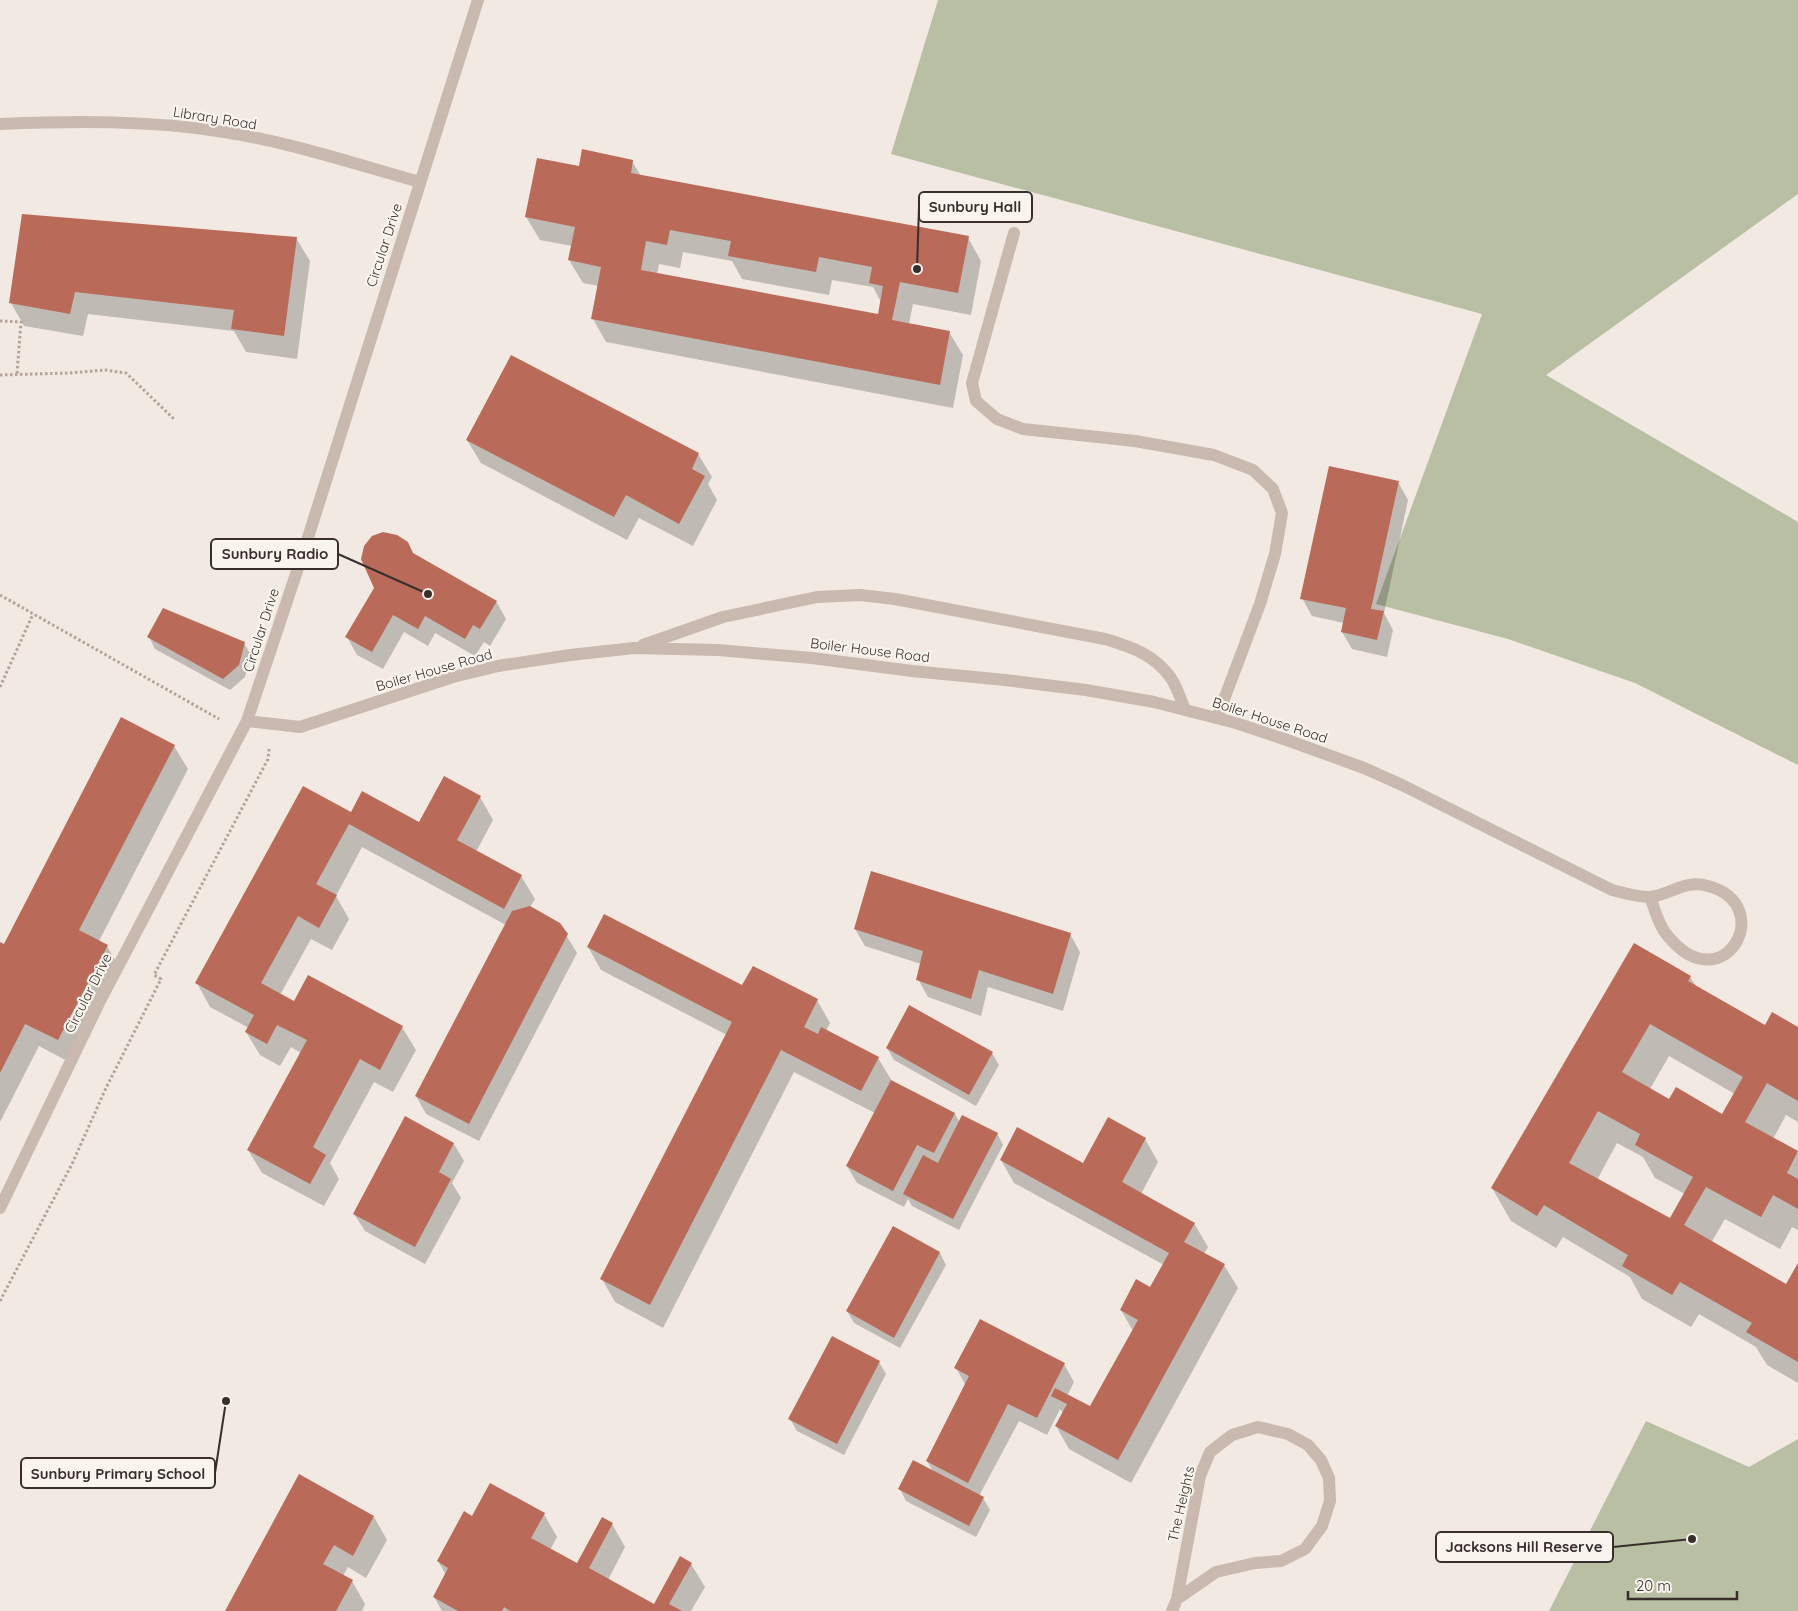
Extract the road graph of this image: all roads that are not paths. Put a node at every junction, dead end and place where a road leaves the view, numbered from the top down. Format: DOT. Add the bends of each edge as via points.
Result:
graph roads {
  1 [pos="478,0"];
  2 [pos="0,124"];
  3 [pos="420,182"];
  4 [pos="1014,233"];
  5 [pos="634,648"];
  6 [pos="1185,710"];
  7 [pos="1217,718"];
  8 [pos="246,721"];
  9 [pos="1650,897"];
  10 [pos="0,1208"];
  11 [pos="1174,1605"];
  1 -- 3 [label="street, Circular Drive"];
  2 -- 3 [label="street, Library Road" via="88,122 179,126 225,132"];
  3 -- 8 [label="street, Circular Drive" via="305,547"];
  4 -- 7 [label="street" via="978,356 972,383 976,401 997,419 1023,429 1135,441 1214,455 1253,470 1273,489 1282,513 1275,554 1260,604"];
  5 -- 6 [label="street, Boiler House Road" via="736,651 1005,680 1154,702"];
  5 -- 6 [label="street" via="723,617 817,597 878,597 1105,639 1136,648 1154,659 1171,678"];
  5 -- 8 [label="street, Boiler House Road" via="498,666 427,684 300,727"];
  6 -- 7 [label="street, Boiler House Road"];
  7 -- 9 [label="street, Boiler House Road" via="1364,768 1612,890"];
  8 -- 10 [label="street, Circular Drive" via="100,1001"];
  9 -- 9 [label="street" via="1689,884 1708,886 1737,903 1742,918 1739,938 1729,952 1714,960 1696,959 1683,952 1666,934"];
  11 -- 11 [label="street, The Heights" via="1200,1476 1210,1452 1232,1435 1258,1427 1288,1434 1308,1445 1321,1460 1329,1478 1330,1501 1322,1526 1305,1549 1281,1561 1216,1572"];
}
